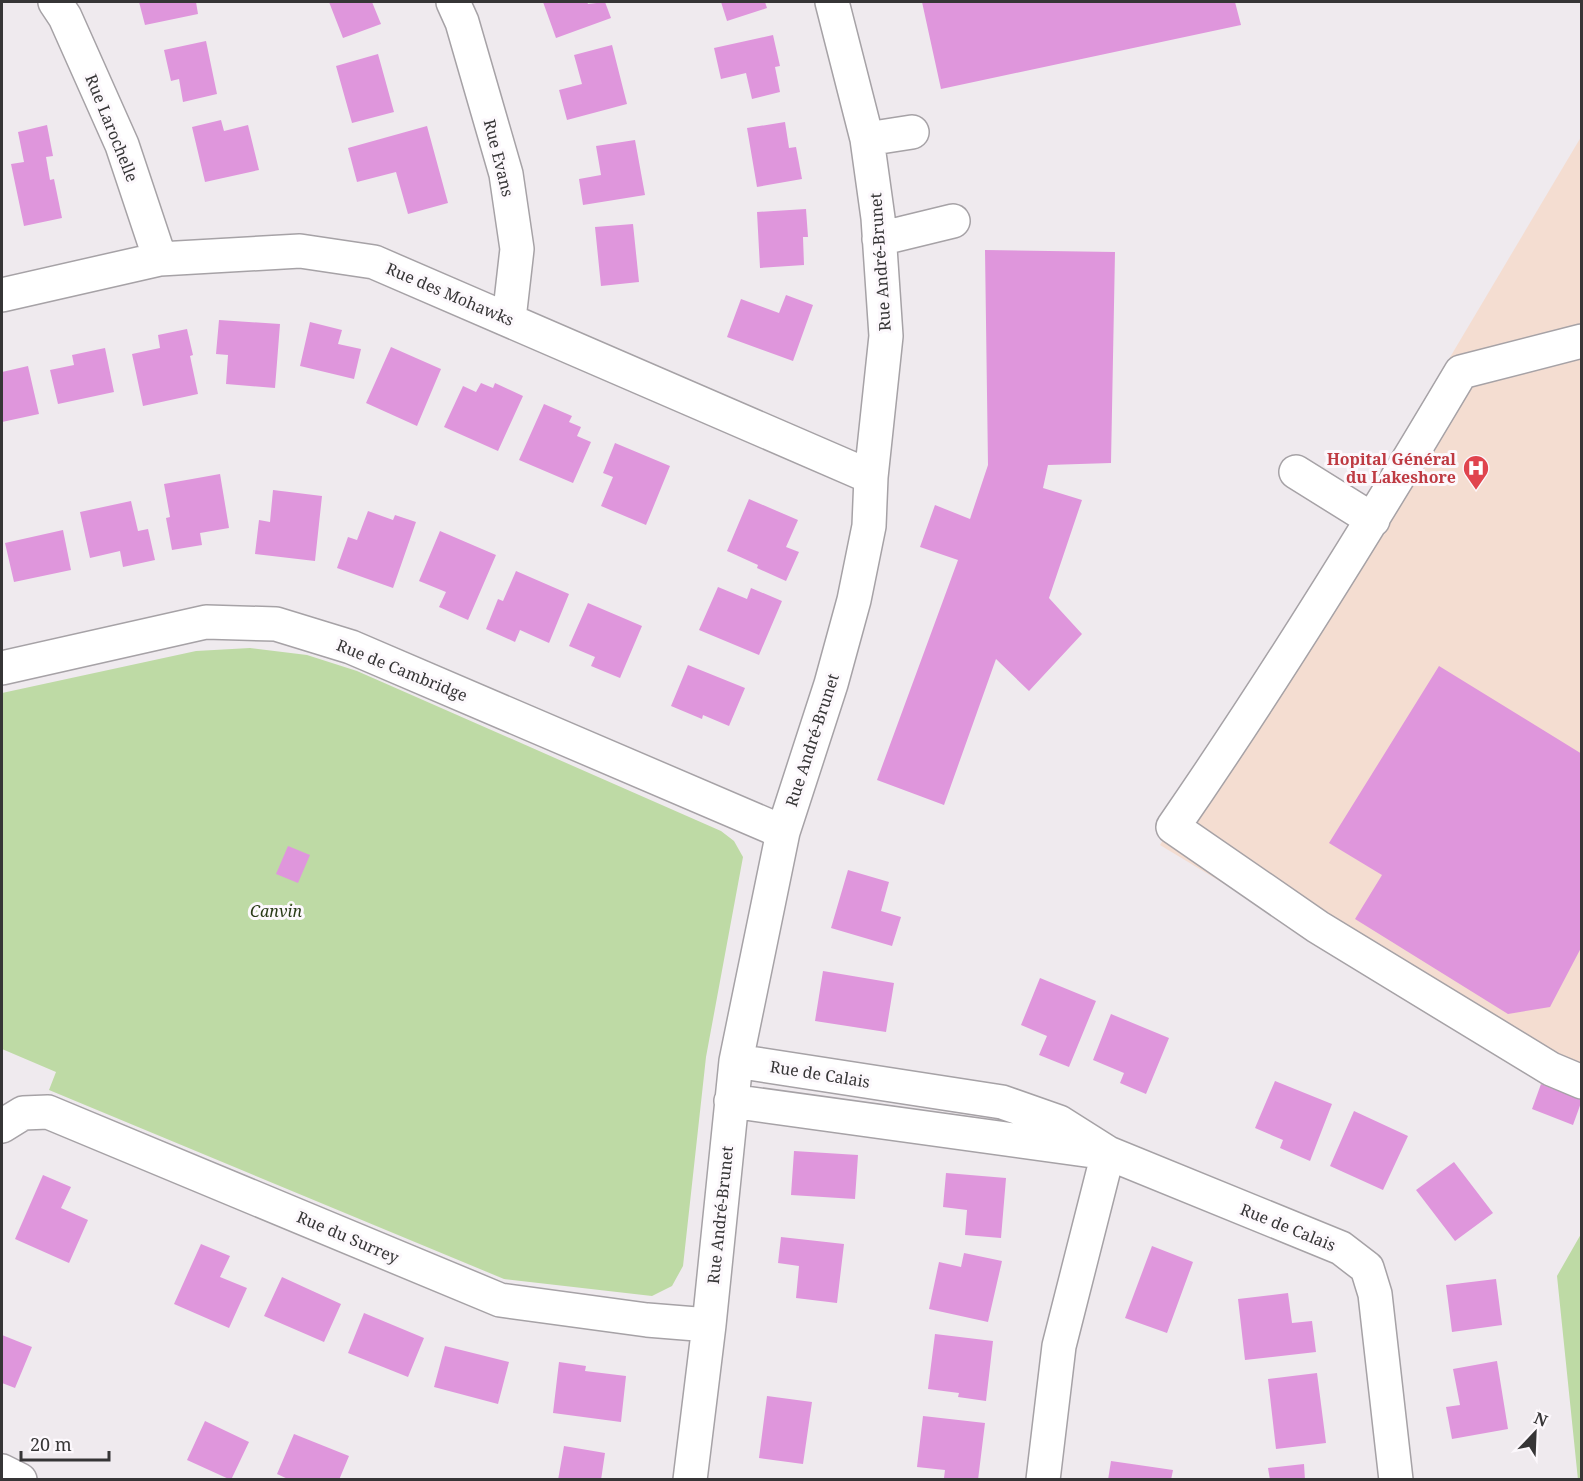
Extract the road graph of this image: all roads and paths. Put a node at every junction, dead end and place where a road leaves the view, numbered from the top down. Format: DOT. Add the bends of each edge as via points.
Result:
graph roads {
  1 [pos="55,2"];
  2 [pos="453,2"];
  3 [pos="832,2"];
  4 [pos="912,132"];
  5 [pos="867,139"];
  6 [pos="951,213"];
  7 [pos="879,229"];
  8 [pos="160,259"];
  9 [pos="2,295"];
  10 [pos="509,319"];
  11 [pos="1581,342"];
  12 [pos="1296,472"];
  13 [pos="871,477"];
  14 [pos="1373,520"];
  15 [pos="2,668"];
  16 [pos="783,832"];
  17 [pos="735,1061"];
  18 [pos="1581,1082"];
  19 [pos="731,1101"];
  20 [pos="2,1126"];
  21 [pos="1108,1153"];
  22 [pos="708,1325"];
  23 [pos="2,1471"];
  24 [pos="20,1479"];
  25 [pos="690,1479"];
  26 [pos="1043,1479"];
  27 [pos="1396,1479"];
  1 -- 8 [label="street, Rue Larochelle" via="122,145"];
  2 -- 10 [label="street, Rue Evans" via="506,174 517,249"];
  3 -- 5 [label="street, Rue André-Brunet"];
  4 -- 5 [label="street"];
  5 -- 7 [label="street, Rue André-Brunet"];
  6 -- 7 [label="street"];
  7 -- 13 [label="street, Rue André-Brunet" via="886,336"];
  8 -- 9 [label="street, Rue des Mohawks"];
  8 -- 10 [label="street, Rue des Mohawks" via="300,251 374,262"];
  10 -- 13 [label="street, Rue des Mohawks"];
  11 -- 14 [label="street" via="1461,372"];
  12 -- 14 [label="street"];
  13 -- 16 [label="street, Rue André-Brunet" via="869,526 854,600"];
  14 -- 18 [label="street" via="1173,827 1318,927 1551,1069"];
  15 -- 16 [label="street, Rue de Cambridge" via="206,622 276,624 351,647"];
  16 -- 17 [label="street, Rue André-Brunet"];
  17 -- 19 [label="street, Rue André-Brunet"];
  17 -- 21 [label="street, Rue de Calais" via="1002,1102 1059,1122"];
  19 -- 21 [label="street, Rue de Calais"];
  19 -- 22 [label="street, Rue André-Brunet"];
  20 -- 22 [label="street, Rue du Surrey" via="23,1113 48,1112 500,1300"];
  21 -- 26 [label="street" via="1059,1346"];
  21 -- 27 [label="street, Rue de Calais" via="1341,1248 1366,1268 1375,1294"];
  22 -- 25 [label="street, Rue André-Brunet"];
  23 -- 24 [label="street"];
}
